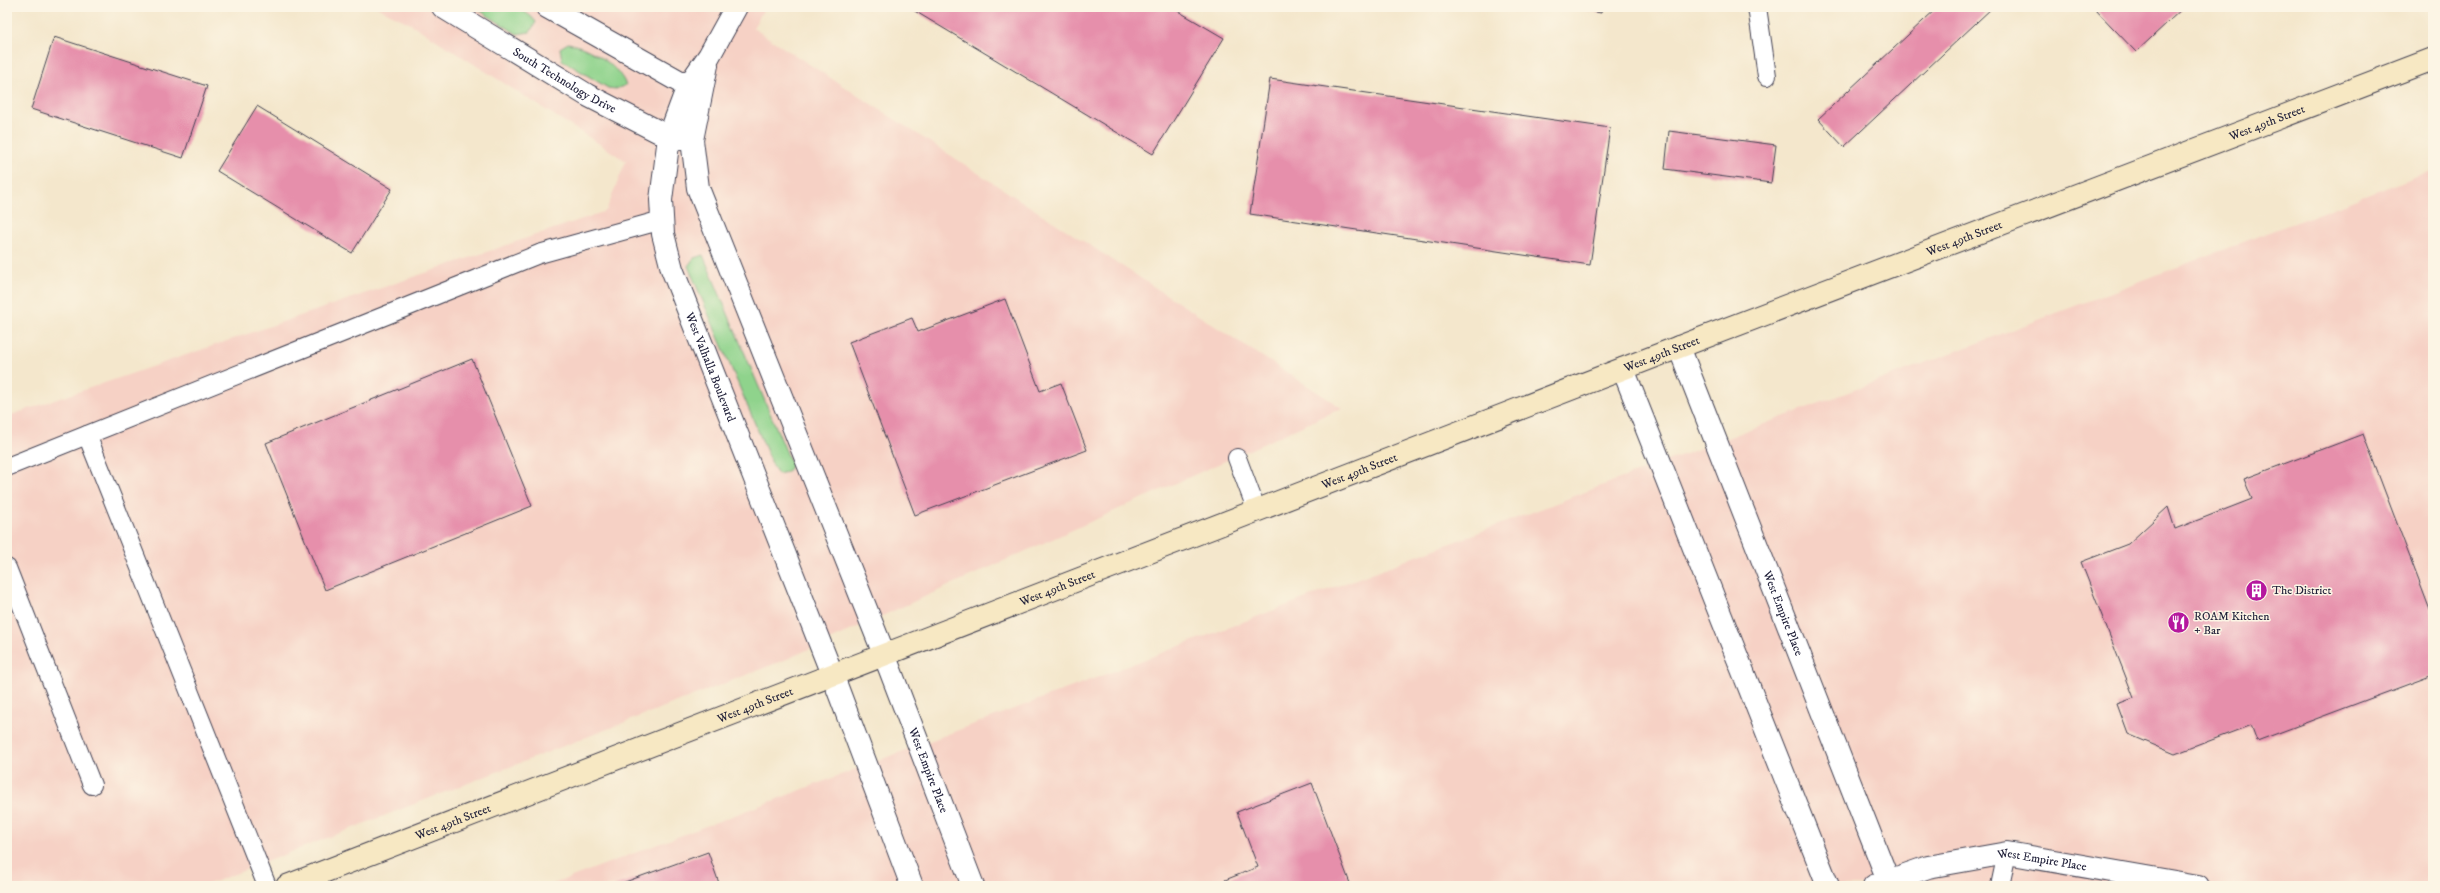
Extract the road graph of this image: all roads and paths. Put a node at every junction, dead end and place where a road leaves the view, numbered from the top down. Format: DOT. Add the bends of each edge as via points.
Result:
graph roads {
  1 [pos="444,7"];
  2 [pos="547,7"];
  3 [pos="736,7"];
  4 [pos="1757,7"];
  5 [pos="2433,59"];
  6 [pos="1767,76"];
  7 [pos="694,90"];
  8 [pos="669,137"];
  9 [pos="692,140"];
  10 [pos="662,220"];
  11 [pos="1679,347"];
  12 [pos="1623,369"];
  13 [pos="86,435"];
  14 [pos="1237,458"];
  15 [pos="7,467"];
  16 [pos="1257,511"];
  17 [pos="7,568"];
  18 [pos="884,654"];
  19 [pos="832,674"];
  20 [pos="92,785"];
  21 [pos="2007,852"];
  22 [pos="1881,883"];
  23 [pos="267,886"];
  24 [pos="287,886"];
  25 [pos="912,886"];
  26 [pos="973,886"];
  27 [pos="1828,886"];
  28 [pos="2000,886"];
  29 [pos="2198,886"];
  1 -- 8 [label="street, South Technology Drive" via="587,95"];
  2 -- 7 [label="street"];
  3 -- 7 [label="street, West Valhalla Boulevard"];
  4 -- 6 [label="lane"];
  5 -- 11 [label="main road, West 49th Street"];
  7 -- 8 [label="street, West Valhalla Boulevard"];
  7 -- 9 [label="street, West Valhalla Boulevard"];
  8 -- 9 [label="street, South Technology Drive"];
  8 -- 10 [label="street, West Valhalla Boulevard" via="661,200"];
  9 -- 18 [label="street, West Valhalla Boulevard" via="698,188"];
  10 -- 13 [label="lane" via="539,254"];
  10 -- 19 [label="street, West Valhalla Boulevard" via="672,269"];
  11 -- 12 [label="main road, West 49th Street"];
  11 -- 22 [label="street, West Empire Place"];
  12 -- 16 [label="main road, West 49th Street"];
  12 -- 27 [label="street"];
  13 -- 15 [label="lane"];
  13 -- 23 [label="lane"];
  14 -- 16 [label="lane"];
  16 -- 18 [label="main road, West 49th Street"];
  17 -- 20 [label="lane"];
  18 -- 19 [label="main road, West 49th Street"];
  18 -- 26 [label="street, West Empire Place"];
  19 -- 24 [label="main road, West 49th Street"];
  19 -- 25 [label="street"];
  21 -- 22 [label="street, West Empire Place" via="1928,867"];
  21 -- 28 [label="lane"];
  21 -- 29 [label="street, West Empire Place"];
}
